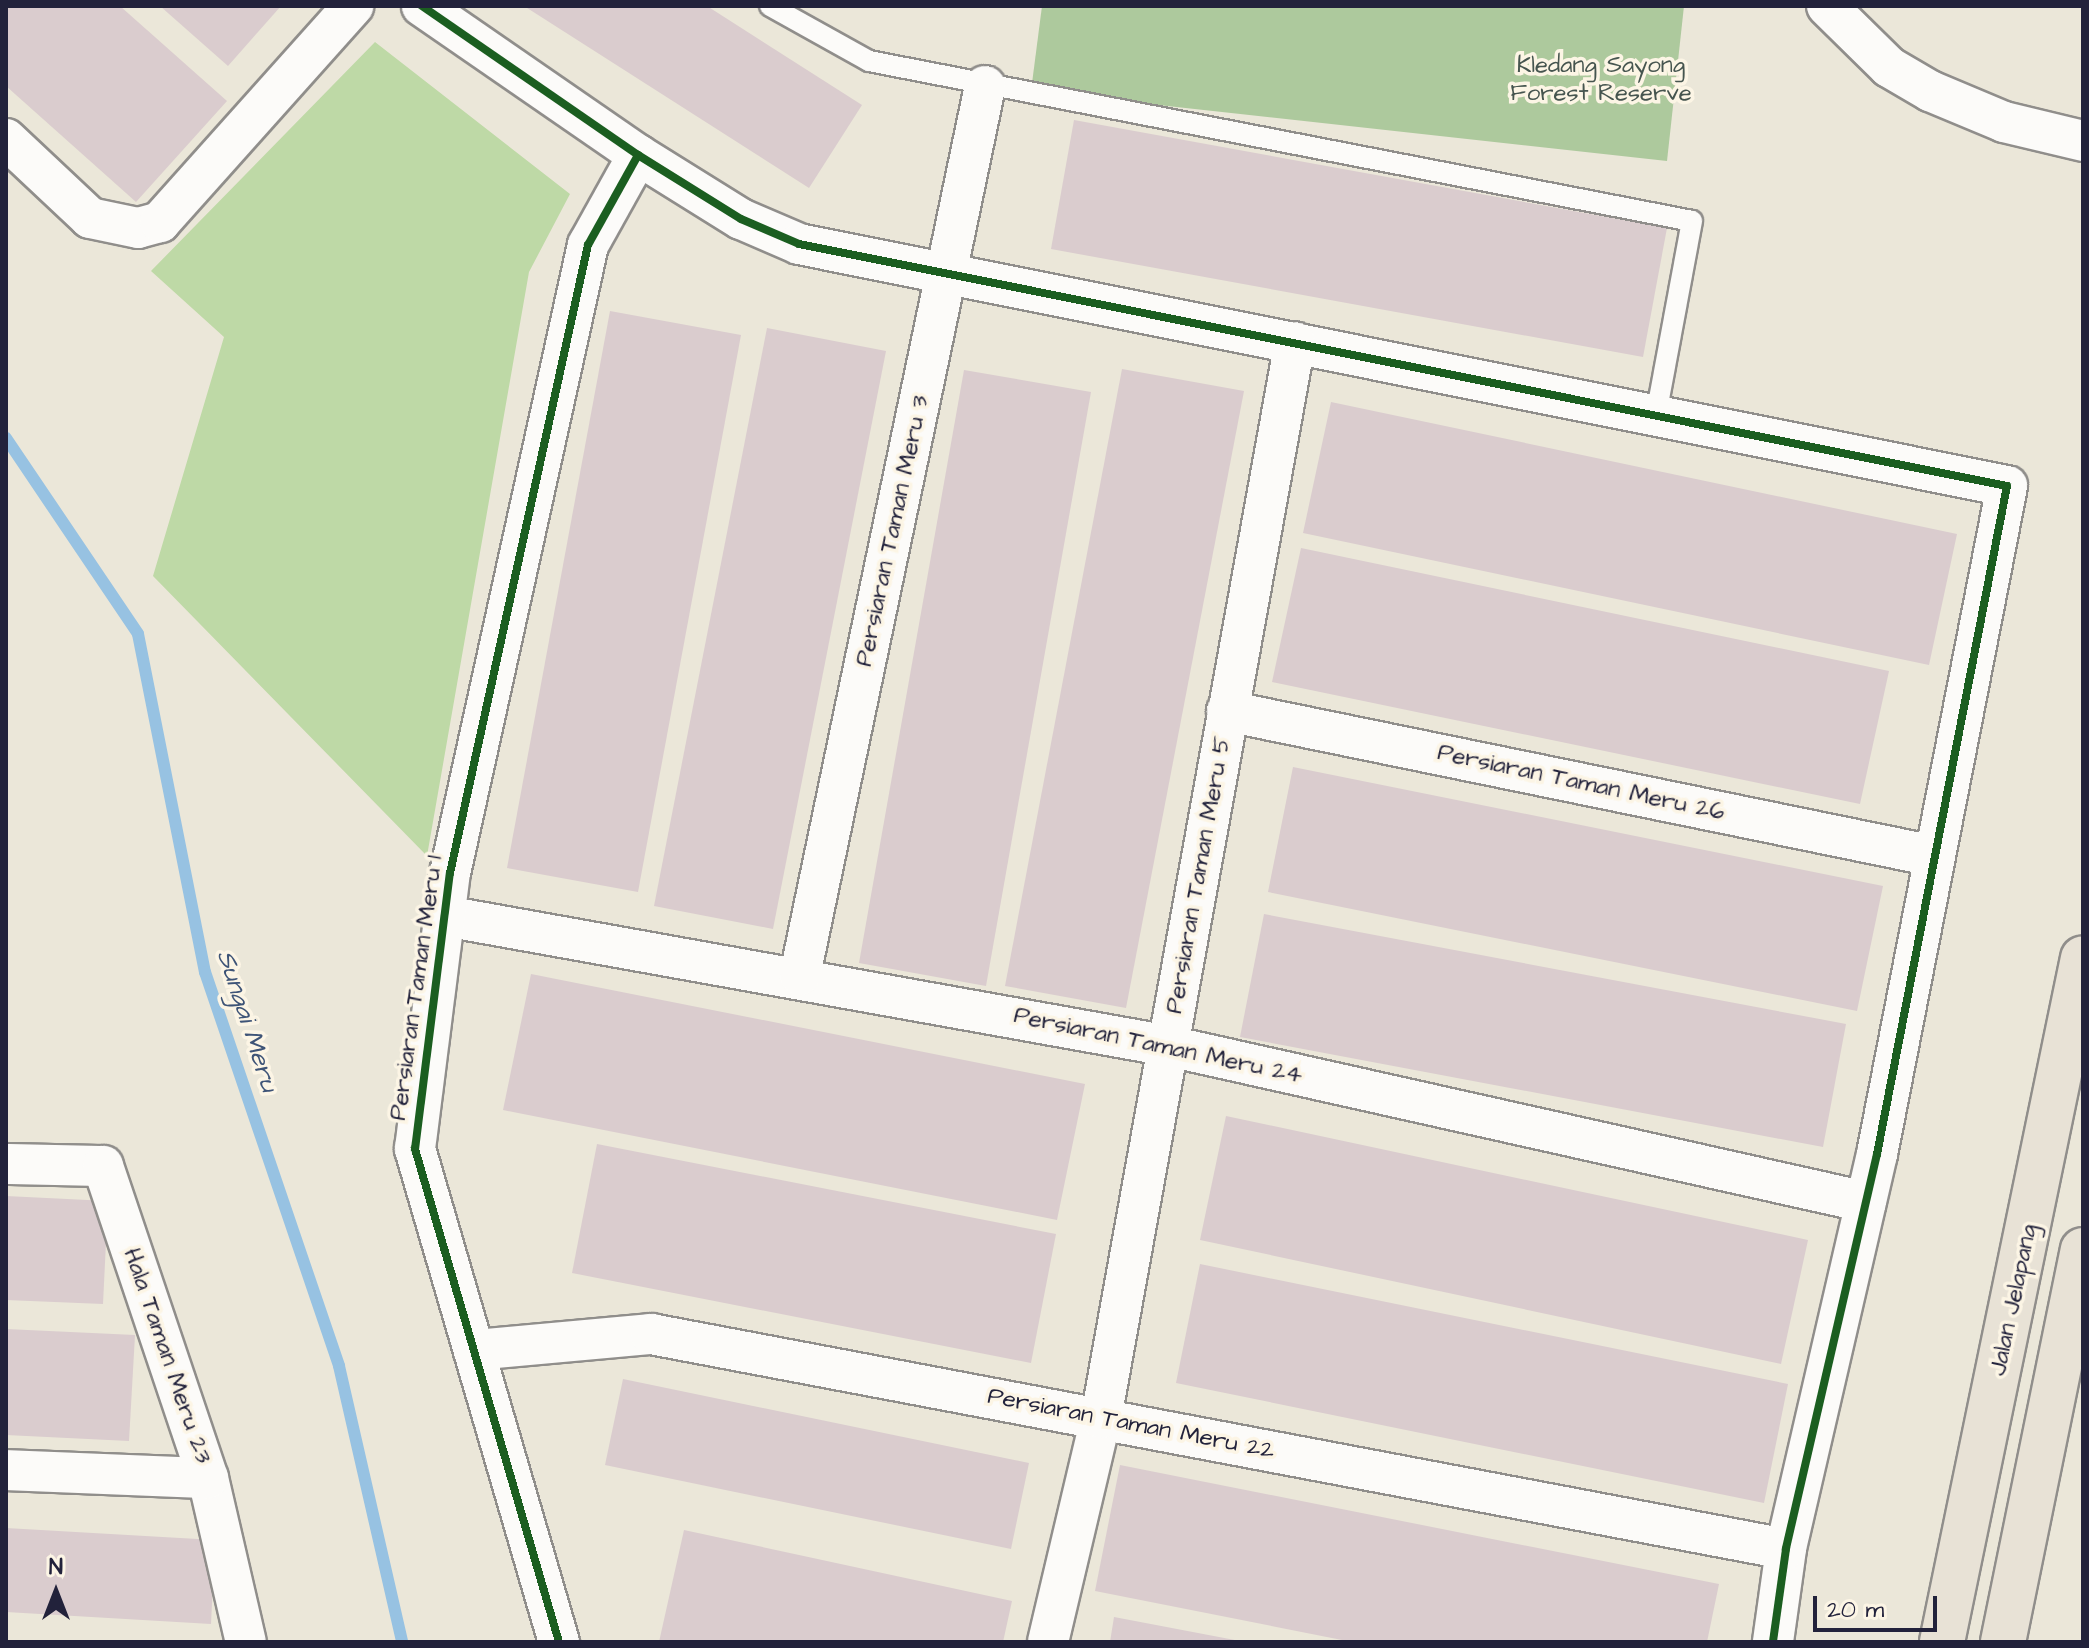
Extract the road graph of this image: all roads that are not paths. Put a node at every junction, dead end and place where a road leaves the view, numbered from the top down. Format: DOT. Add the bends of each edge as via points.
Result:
graph roads {
  1 [pos="353,6"];
  2 [pos="422,6"];
  3 [pos="770,6"];
  4 [pos="1827,6"];
  5 [pos="1854,6"];
  6 [pos="985,86"];
  7 [pos="2083,119"];
  8 [pos="6,139"];
  9 [pos="2083,141"];
  10 [pos="638,155"];
  11 [pos="947,275"];
  12 [pos="1295,342"];
  13 [pos="1656,415"];
  14 [pos="1227,711"];
  15 [pos="1934,856"];
  16 [pos="445,916"];
  17 [pos="2083,958"];
  18 [pos="800,975"];
  19 [pos="1169,1046"];
  20 [pos="6,1164"];
  21 [pos="1866,1202"];
  22 [pos="2083,1250"];
  23 [pos="474,1350"];
  24 [pos="1101,1418"];
  25 [pos="6,1470"];
  26 [pos="208,1478"];
  27 [pos="1786,1549"];
  28 [pos="246,1642"];
  29 [pos="559,1642"];
  30 [pos="1048,1642"];
  31 [pos="1773,1642"];
  32 [pos="1942,1642"];
  33 [pos="2003,1642"];
  1 -- 8 [label="street" via="160,222 138,228 90,218"];
  2 -- 10 [label="street"];
  3 -- 6 [label="lane" via="869,61"];
  4 -- 9 [label="street" via="1889,67 1930,91 2004,122"];
  5 -- 7 [label="street" via="1887,40 1940,74"];
  6 -- 11 [label="street, Persiaran Taman Meru 3"];
  6 -- 13 [label="lane" via="1692,221"];
  10 -- 11 [label="street" via="772,235"];
  10 -- 16 [label="street, Persiaran Taman Meru 1" via="588,245"];
  11 -- 12 [label="street"];
  11 -- 18 [label="street, Persiaran Taman Meru 3"];
  12 -- 13 [label="street"];
  12 -- 14 [label="street, Persiaran Taman Meru 5"];
  13 -- 15 [label="street" via="2007,486"];
  14 -- 15 [label="street, Persiaran Taman Meru 26"];
  14 -- 19 [label="street, Persiaran Taman Meru 5"];
  15 -- 21 [label="street"];
  16 -- 18 [label="street, Persiaran Taman Meru 24"];
  16 -- 23 [label="street, Persiaran Taman Meru 1" via="415,1149"];
  17 -- 32 [label="main road, Jalan Jelapang"];
  18 -- 19 [label="street, Persiaran Taman Meru 24"];
  19 -- 21 [label="street, Persiaran Taman Meru 24"];
  19 -- 24 [label="street, Persiaran Taman Meru 5"];
  20 -- 26 [label="street, Hala Taman Meru 23" via="103,1166"];
  21 -- 27 [label="street"];
  22 -- 33 [label="main road"];
  23 -- 24 [label="street, Persiaran Taman Meru 22" via="651,1334"];
  23 -- 29 [label="street, Persiaran Taman Meru 1"];
  24 -- 27 [label="street, Persiaran Taman Meru 22"];
  24 -- 30 [label="street, Persiaran Taman Meru 5"];
  25 -- 26 [label="street"];
  26 -- 28 [label="street, Hala Taman Meru 23"];
  27 -- 31 [label="street"];
}
